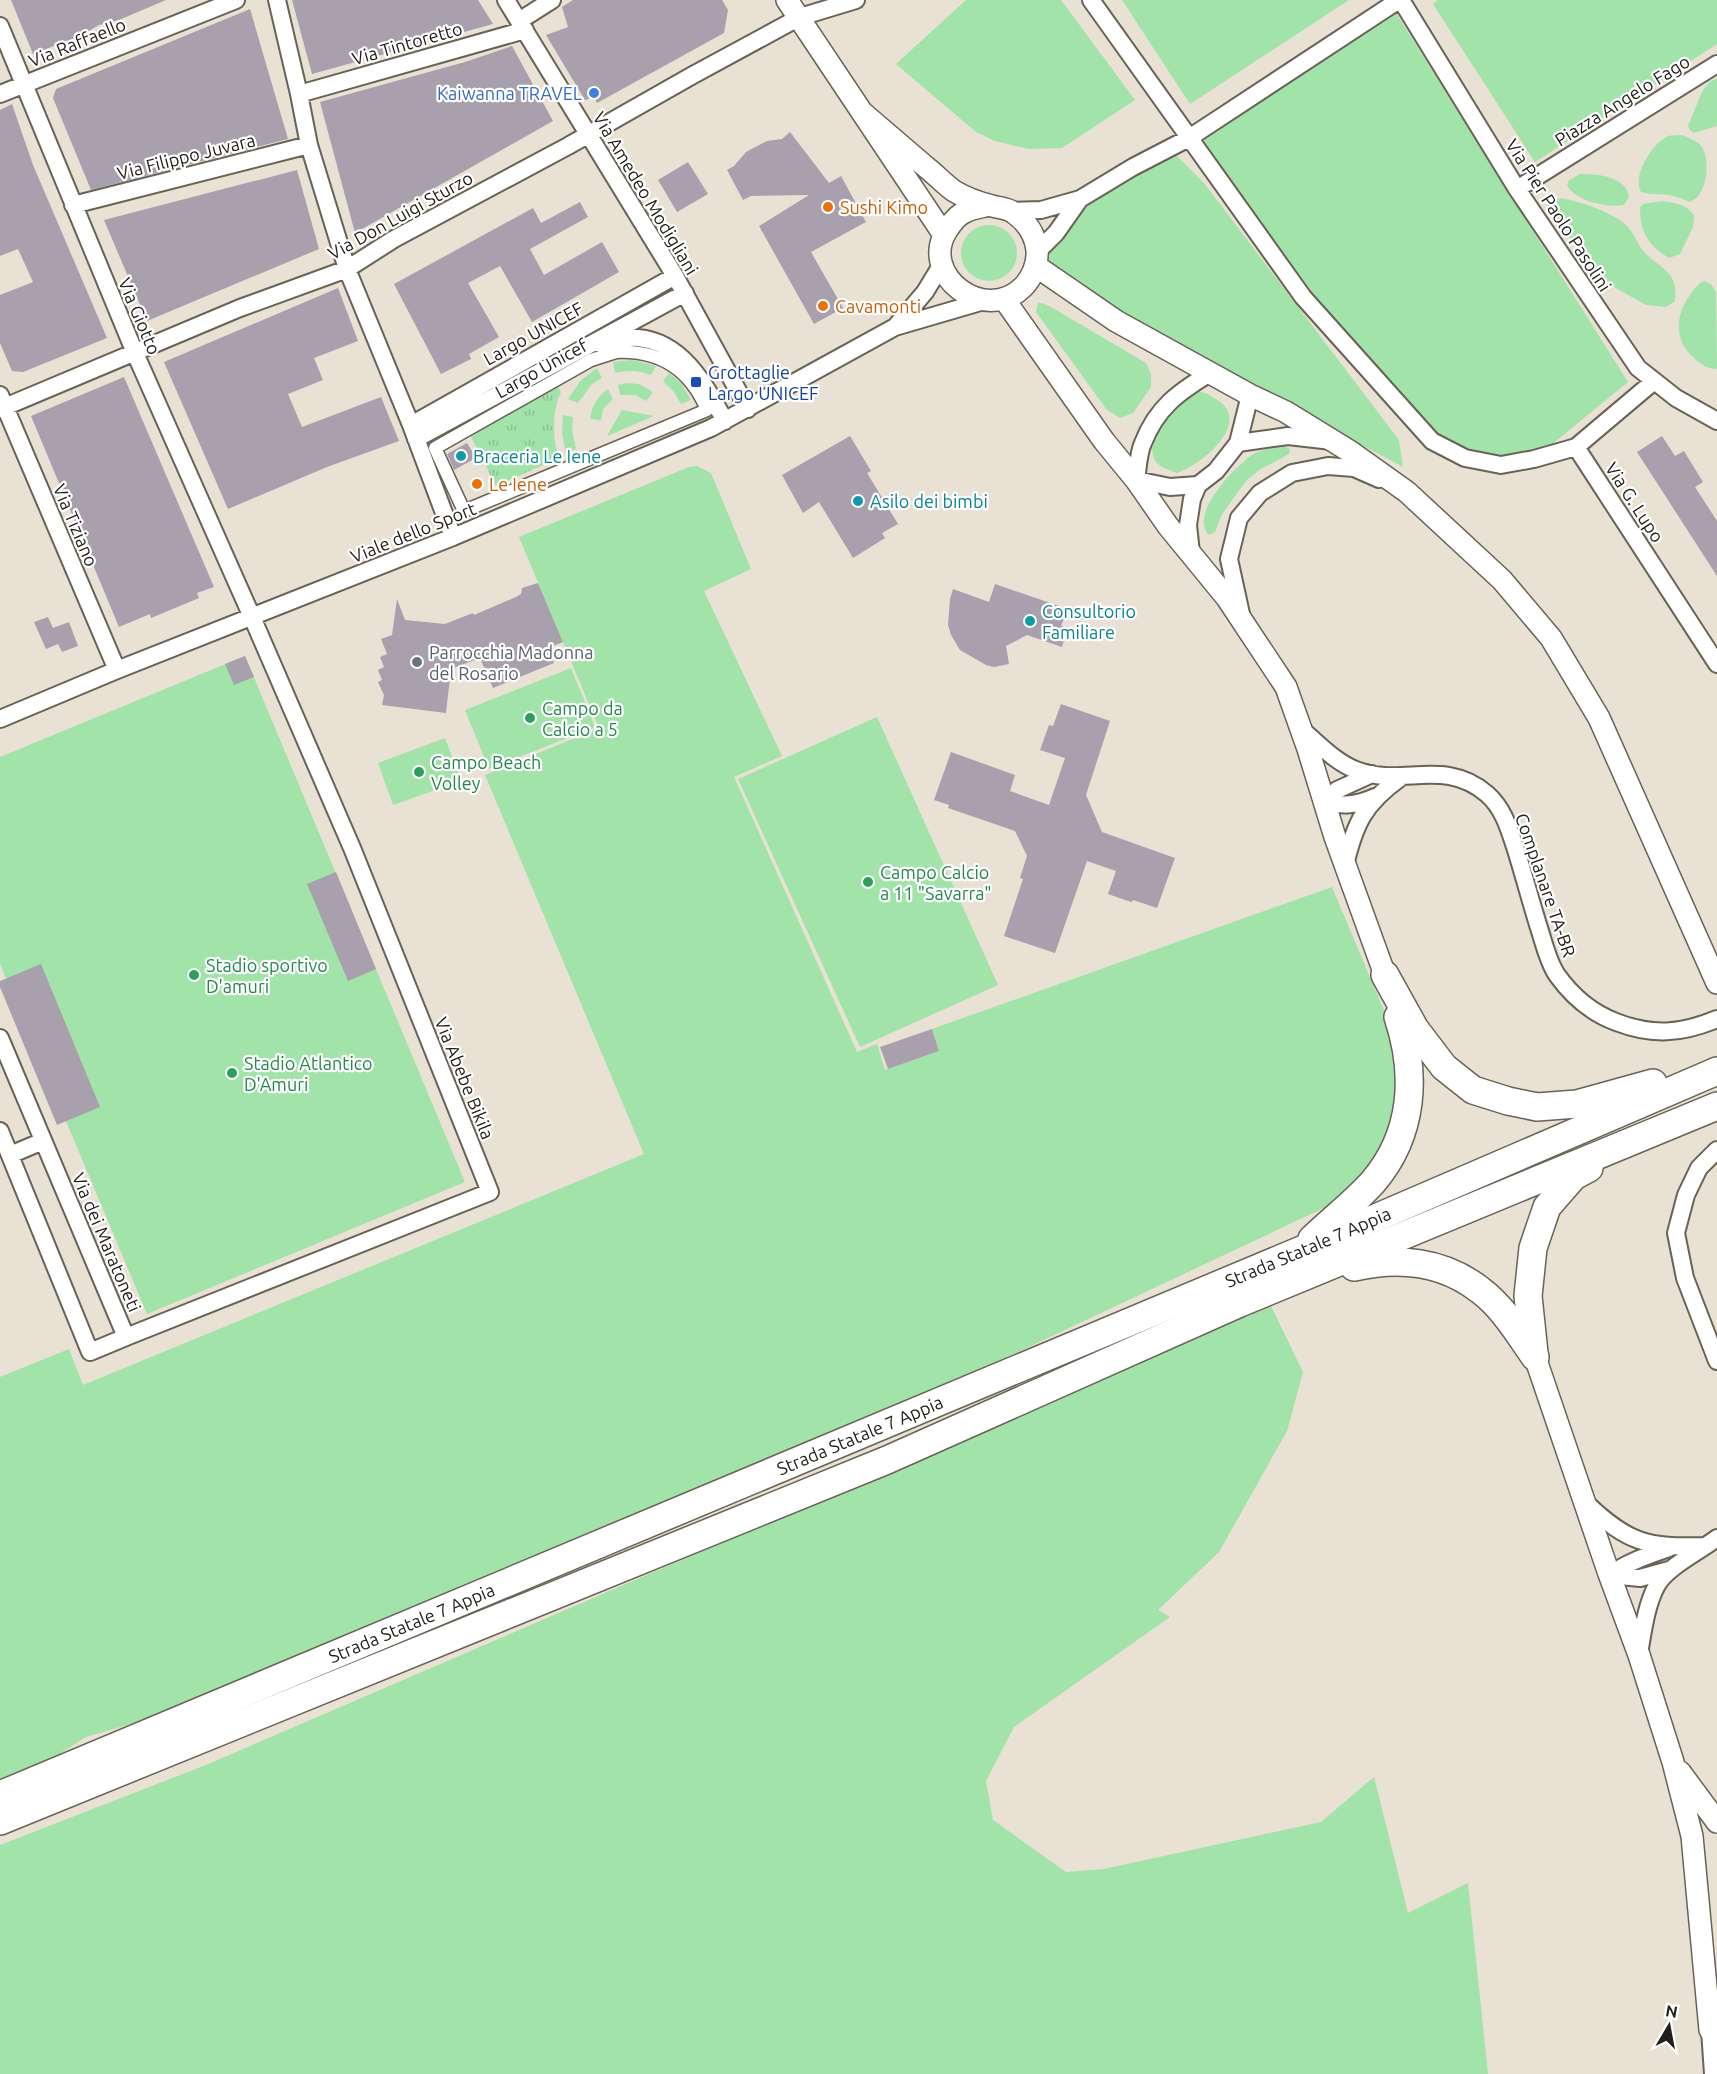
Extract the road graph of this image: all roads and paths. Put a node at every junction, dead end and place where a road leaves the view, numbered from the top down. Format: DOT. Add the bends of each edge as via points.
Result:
graph roads {
  1 [pos="236,0"];
  2 [pos="277,0"];
  3 [pos="506,0"];
  4 [pos="552,0"];
  5 [pos="788,0"];
  6 [pos="856,0"];
  7 [pos="1091,0"];
  8 [pos="1400,0"];
  9 [pos="800,17"];
  10 [pos="0,26"];
  11 [pos="522,26"];
  12 [pos="1717,64"];
  13 [pos="25,84"];
  14 [pos="299,93"];
  15 [pos="0,94"];
  16 [pos="863,113"];
  17 [pos="588,135"];
  18 [pos="1189,138"];
  19 [pos="309,145"];
  20 [pos="1517,189"];
  21 [pos="1080,199"];
  22 [pos="73,204"];
  23 [pos="989,205"];
  24 [pos="1011,211"];
  25 [pos="944,235"];
  26 [pos="1036,259"];
  27 [pos="942,264"];
  28 [pos="347,269"];
  29 [pos="675,276"];
  30 [pos="685,293"];
  31 [pos="994,300"];
  32 [pos="895,327"];
  33 [pos="584,348"];
  34 [pos="135,353"];
  35 [pos="1210,373"];
  36 [pos="1653,382"];
  37 [pos="1250,395"];
  38 [pos="2,404"];
  39 [pos="748,409"];
  40 [pos="725,421"];
  41 [pos="1717,421"];
  42 [pos="413,432"];
  43 [pos="1333,441"];
  44 [pos="1238,443"];
  45 [pos="1576,447"];
  46 [pos="564,470"];
  47 [pos="1136,480"];
  48 [pos="1198,485"];
  49 [pos="1407,492"];
  50 [pos="453,537"];
  51 [pos="1191,554"];
  52 [pos="252,617"];
  53 [pos="1242,621"];
  54 [pos="1717,664"];
  55 [pos="117,670"];
  56 [pos="0,719"];
  57 [pos="1302,730"];
  58 [pos="1372,774"];
  59 [pos="1400,778"];
  60 [pos="1375,797"];
  61 [pos="1324,801"];
  62 [pos="1345,865"];
  63 [pos="1385,975"];
  64 [pos="1717,983"];
  65 [pos="1717,1019"];
  66 [pos="0,1038"];
  67 [pos="1717,1070"];
  68 [pos="1717,1106"];
  69 [pos="1676,1122"];
  70 [pos="0,1131"];
  71 [pos="43,1141"];
  72 [pos="1717,1149"];
  73 [pos="10,1155"];
  74 [pos="1299,1251"];
  75 [pos="1240,1303"];
  76 [pos="126,1337"];
  77 [pos="1535,1358"];
  78 [pos="1717,1361"];
  79 [pos="1584,1502"];
  80 [pos="1712,1542"];
  81 [pos="1673,1547"];
  82 [pos="1673,1568"];
  83 [pos="1610,1575"];
  84 [pos="1639,1655"];
  85 [pos="1673,1762"];
  86 [pos="0,1795"];
  87 [pos="0,1821"];
  88 [pos="1717,1822"];
  89 [pos="1698,1890"];
  90 [pos="1717,1922"];
  91 [pos="1713,2035"];
  92 [pos="1713,2074"];
  1 -- 13 [label="street, Via Raffaello"];
  2 -- 14 [label="street"];
  3 -- 11 [label="street, Via Amedeo Modigliani"];
  4 -- 11 [label="street, Via Tintoretto"];
  5 -- 9 [label="street"];
  6 -- 9 [label="street, Via Don Luigi Sturzo"];
  7 -- 18 [label="street"];
  8 -- 18 [label="street, Via Pier Paolo Pasolini"];
  8 -- 20 [label="street, Via Pier Paolo Pasolini"];
  9 -- 16 [label="street"];
  9 -- 17 [label="street, Via Don Luigi Sturzo"];
  10 -- 13 [label="street, Via Giotto"];
  11 -- 14 [label="street, Via Tintoretto"];
  11 -- 17 [label="street, Via Amedeo Modigliani"];
  12 -- 20 [label="street, Piazza Angelo Fago"];
  13 -- 15 [label="street, Via Raffaello"];
  13 -- 22 [label="street, Via Giotto"];
  14 -- 19 [label="street"];
  16 -- 23 [label="street" via="955,192"];
  16 -- 25 [label="street"];
  17 -- 28 [label="street, Via Don Luigi Sturzo" via="394,239"];
  17 -- 29 [label="street, Via Amedeo Modigliani"];
  18 -- 21 [label="street, Via Pier Paolo Pasolini"];
  18 -- 45 [label="street" via="1303,297 1432,441 1465,458 1501,465"];
  19 -- 22 [label="street, Via Filippo Juvara"];
  19 -- 28 [label="street"];
  20 -- 36 [label="street, Via Pier Paolo Pasolini" via="1638,368"];
  21 -- 24 [label="street, Via Pier Paolo Pasolini" via="1041,210"];
  21 -- 26 [label="street, Via Pier Paolo Pasolini"];
  22 -- 34 [label="street, Via Giotto"];
  23 -- 24 [label="street"];
  23 -- 25 [label="street" via="965,211"];
  24 -- 26 [label="street" via="1028,225 1034,236"];
  25 -- 27 [label="street"];
  26 -- 31 [label="street" via="1028,281 1019,291"];
  26 -- 35 [label="street" via="1116,321"];
  27 -- 31 [label="street" via="950,281 965,295"];
  27 -- 32 [label="street, Viale dello Sport" via="925,292"];
  28 -- 34 [label="street, Via Don Luigi Sturzo" via="240,308"];
  28 -- 42 [label="street"];
  29 -- 30 [label="street, Via Amedeo Modigliani"];
  29 -- 42 [label="street, Largo UNICEF"];
  30 -- 33 [label="street, Largo UNICEF"];
  30 -- 39 [label="street, Via Amedeo Modigliani"];
  31 -- 32 [label="street, Viale dello Sport"];
  31 -- 47 [label="street"];
  32 -- 39 [label="street, Viale dello Sport"];
  33 -- 40 [label="street, Largo UNICEF" via="636,338 658,342 680,355 694,371"];
  33 -- 42 [label="street, Largo UNICEF"];
  34 -- 38 [label="street, Via Don Luigi Sturzo"];
  34 -- 52 [label="street, Via Giotto"];
  35 -- 37 [label="street"];
  35 -- 47 [label="street" via="1171,398 1156,417 1142,444"];
  36 -- 41 [label="street, Via Pier Paolo Pasolini"];
  36 -- 45 [label="street"];
  37 -- 43 [label="street"];
  37 -- 44 [label="street"];
  38 -- 55 [label="street, Via Tiziano"];
  39 -- 40 [label="street, Viale dello Sport"];
  40 -- 50 [label="street, Viale dello Sport"];
  42 -- 50 [label="street"];
  43 -- 44 [label="street" via="1288,436"];
  43 -- 49 [label="street"];
  44 -- 48 [label="street" via="1216,471"];
  45 -- 54 [label="street, Via G. Lupo"];
  46 -- 46 [label="street, Largo Unicef" via="707,410 702,398 687,376 666,361 642,353 616,352 591,360 435,448 465,512"];
  47 -- 48 [label="street" via="1170,487"];
  47 -- 51 [label="street"];
  48 -- 51 [label="street" via="1188,525"];
  49 -- 53 [label="street" via="1354,468 1328,466 1293,473 1260,493 1239,518 1229,559"];
  49 -- 64 [label="street" via="1502,580 1551,638 1599,718"];
  50 -- 52 [label="street, Viale dello Sport"];
  51 -- 53 [label="street"];
  52 -- 55 [label="street, Viale dello Sport"];
  52 -- 76 [label="street, Via Abebe Bikila" via="352,848 490,1192"];
  53 -- 57 [label="street" via="1286,687"];
  55 -- 56 [label="street, Viale dello Sport"];
  57 -- 58 [label="street, Complanare TA-BR" via="1340,762"];
  57 -- 61 [label="street"];
  58 -- 59 [label="street, Complanare TA-BR"];
  58 -- 61 [label="street" via="1337,790"];
  59 -- 60 [label="street"];
  59 -- 65 [label="street, Complanare TA-BR" via="1424,774 1449,776 1488,795 1506,818 1556,973 1598,1016 1634,1029 1664,1032 1694,1028"];
  60 -- 61 [label="street" via="1351,805"];
  60 -- 62 [label="street" via="1358,824"];
  61 -- 62 [label="street"];
  62 -- 63 [label="street"];
  63 -- 67 [label="highway" via="1415,1029 1443,1067 1473,1090 1508,1101 1537,1107 1577,1104"];
  63 -- 74 [label="highway" via="1406,1041 1410,1074 1408,1103 1395,1147 1373,1181"];
  66 -- 71 [label="street, Via dei Maratoneti"];
  67 -- 74 [label="highway, Strada Statale 7 Appia"];
  68 -- 69 [label="highway, Strada Statale 7 Appia"];
  69 -- 75 [label="highway, Strada Statale 7 Appia"];
  69 -- 77 [label="highway" via="1574,1176 1547,1207 1533,1248 1528,1296"];
  70 -- 73 [label="street, Via dei Maratoneti"];
  71 -- 73 [label="street"];
  71 -- 76 [label="street, Via dei Maratoneti"];
  72 -- 78 [label="street" via="1699,1168 1686,1195 1676,1233 1685,1278"];
  73 -- 76 [label="street, Via dei Maratoneti" via="90,1352"];
  74 -- 86 [label="highway, Strada Statale 7 Appia"];
  75 -- 77 [label="highway" via="1284,1293 1354,1266 1420,1262 1452,1273 1481,1290"];
  75 -- 87 [label="highway, Strada Statale 7 Appia" via="886,1460"];
  77 -- 79 [label="street"];
  79 -- 81 [label="street" via="1609,1525 1637,1541"];
  79 -- 83 [label="street"];
  80 -- 81 [label="street"];
  80 -- 82 [label="street"];
  81 -- 83 [label="street"];
  82 -- 83 [label="street" via="1640,1578"];
  82 -- 84 [label="street" via="1658,1584"];
  83 -- 84 [label="street"];
  84 -- 85 [label="street"];
  85 -- 88 [label="street"];
  85 -- 89 [label="street" via="1692,1836"];
  89 -- 90 [label="street"];
  89 -- 91 [label="street"];
  91 -- 92 [label="street"];
}
